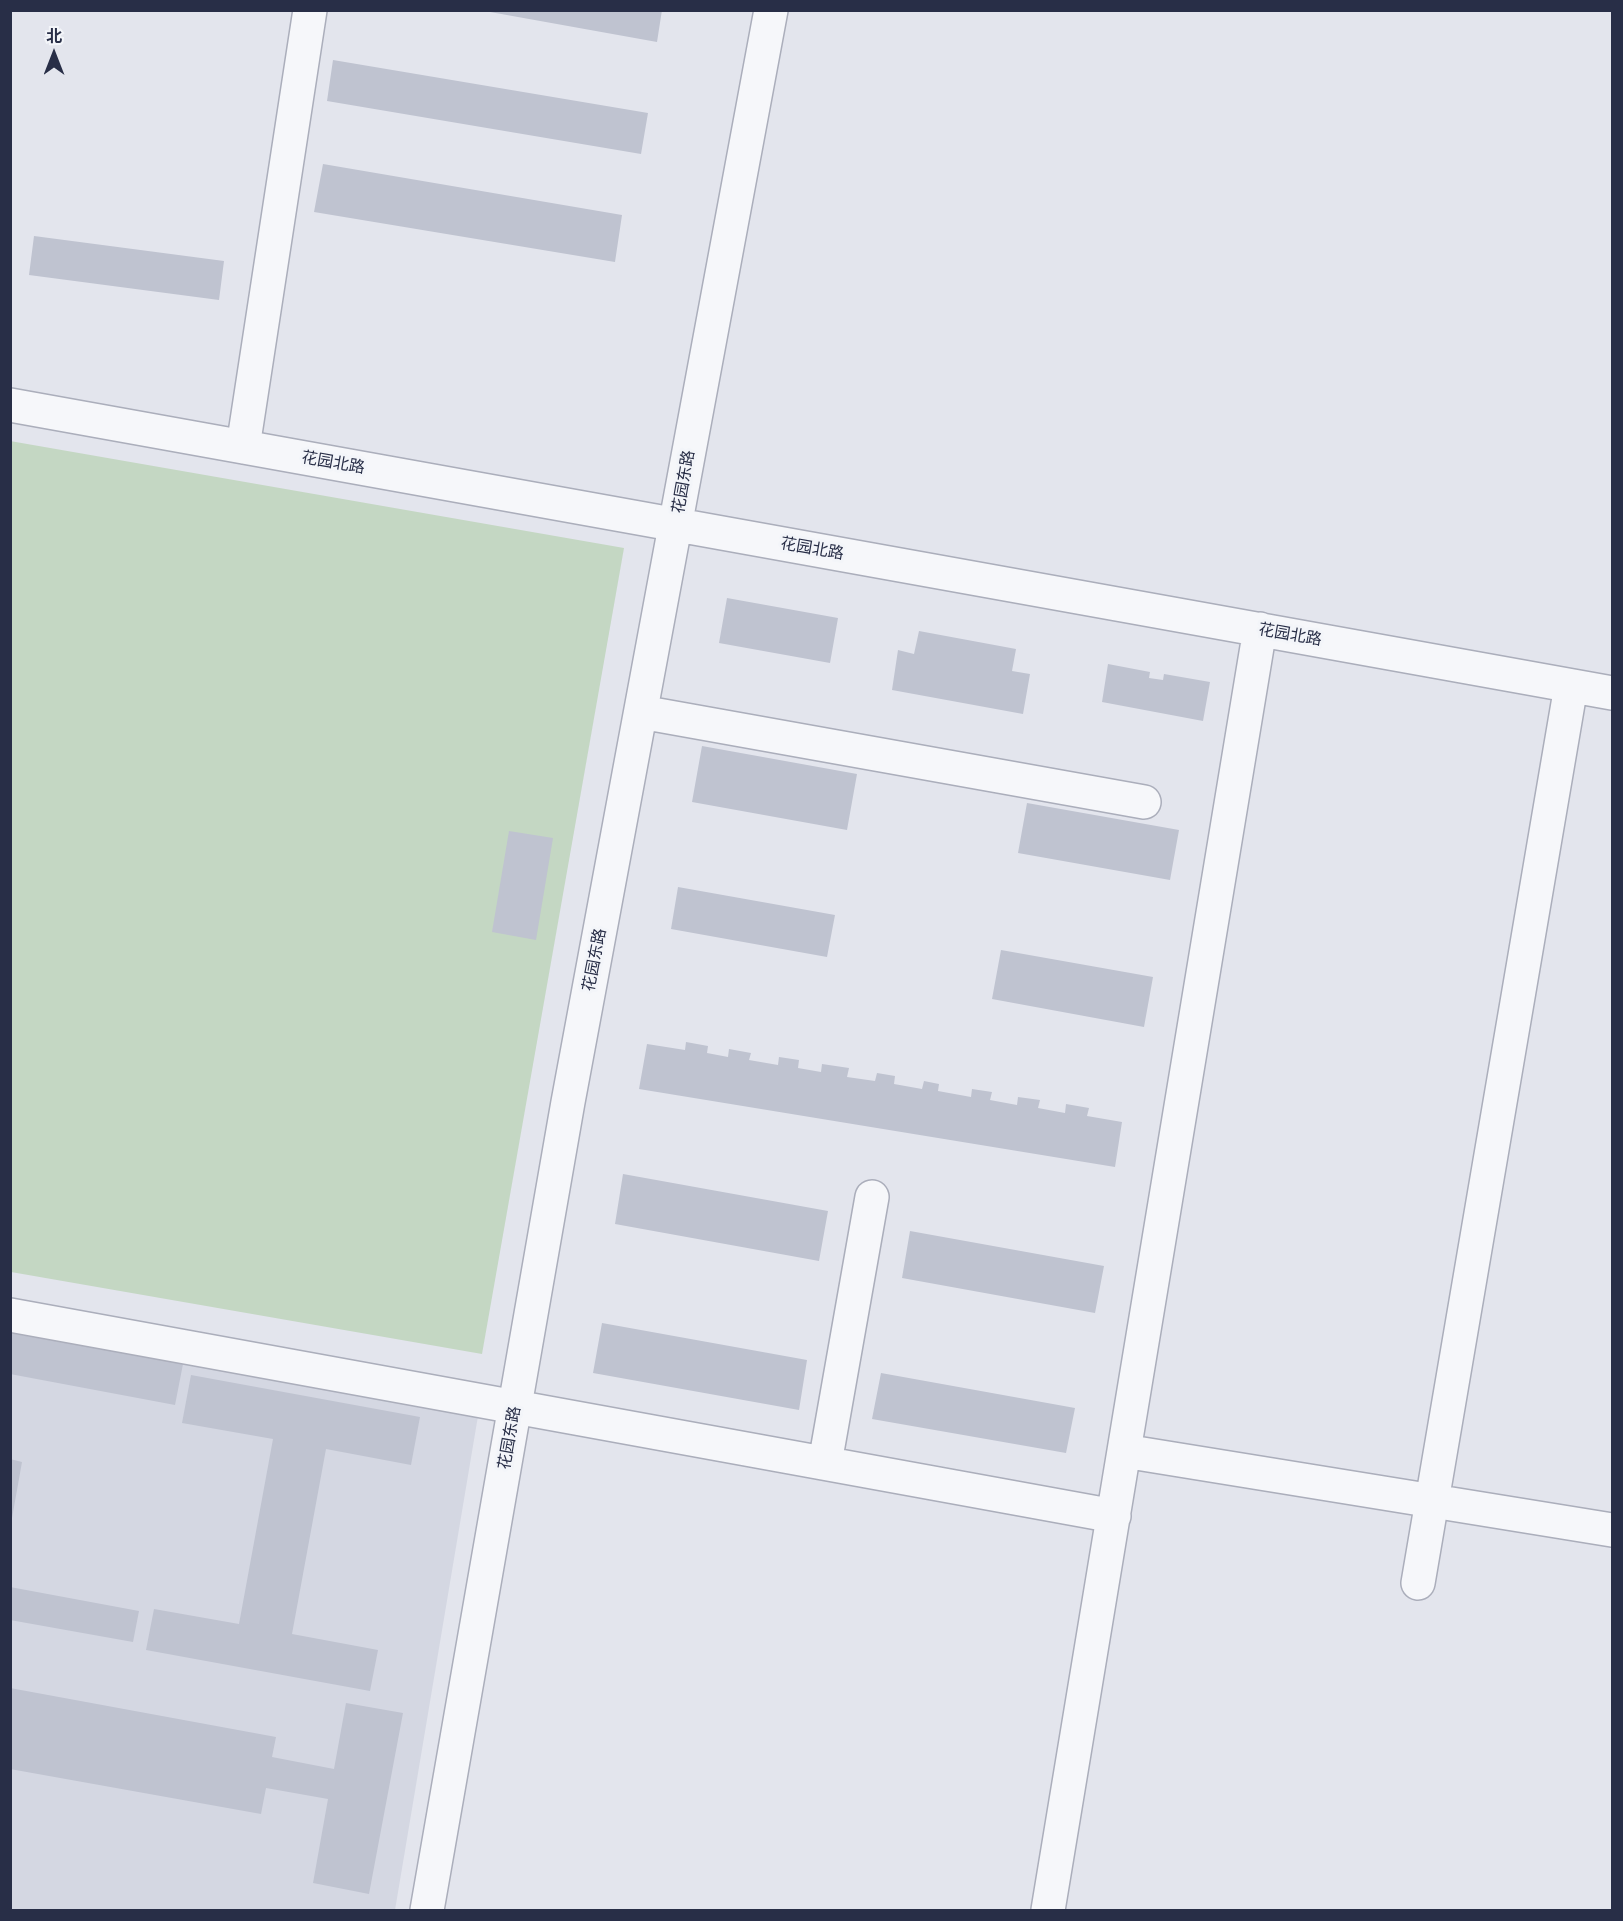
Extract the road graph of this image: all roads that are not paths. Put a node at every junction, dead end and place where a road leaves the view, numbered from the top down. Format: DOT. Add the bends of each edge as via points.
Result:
graph roads {
  1 [pos="310,10"];
  2 [pos="771,10"];
  3 [pos="10,405"];
  4 [pos="243,447"];
  5 [pos="676,525"];
  6 [pos="1260,629"];
  7 [pos="1571,686"];
  8 [pos="1612,693"];
  9 [pos="641,712"];
  10 [pos="1144,802"];
  11 [pos="872,1197"];
  12 [pos="10,1315"];
  13 [pos="515,1407"];
  14 [pos="1124,1451"];
  15 [pos="825,1463"];
  16 [pos="1432,1501"];
  17 [pos="1114,1516"];
  18 [pos="1612,1530"];
  19 [pos="1418,1583"];
  20 [pos="427,1911"];
  21 [pos="1048,1911"];
  1 -- 4 [label="street"];
  2 -- 5 [label="street, 花园东路"];
  3 -- 4 [label="street, 花园北路"];
  4 -- 5 [label="street, 花园北路"];
  5 -- 6 [label="street, 花园北路"];
  5 -- 9 [label="street, 花园东路"];
  6 -- 7 [label="street, 花园北路"];
  6 -- 14 [label="street"];
  7 -- 8 [label="street, 花园北路"];
  7 -- 16 [label="street"];
  9 -- 10 [label="street"];
  9 -- 13 [label="street, 花园东路"];
  11 -- 15 [label="street"];
  12 -- 13 [label="street"];
  13 -- 15 [label="street"];
  13 -- 20 [label="street, 花园东路"];
  14 -- 16 [label="street"];
  14 -- 17 [label="street"];
  15 -- 17 [label="street"];
  16 -- 18 [label="street"];
  16 -- 19 [label="street"];
  17 -- 21 [label="street"];
}
